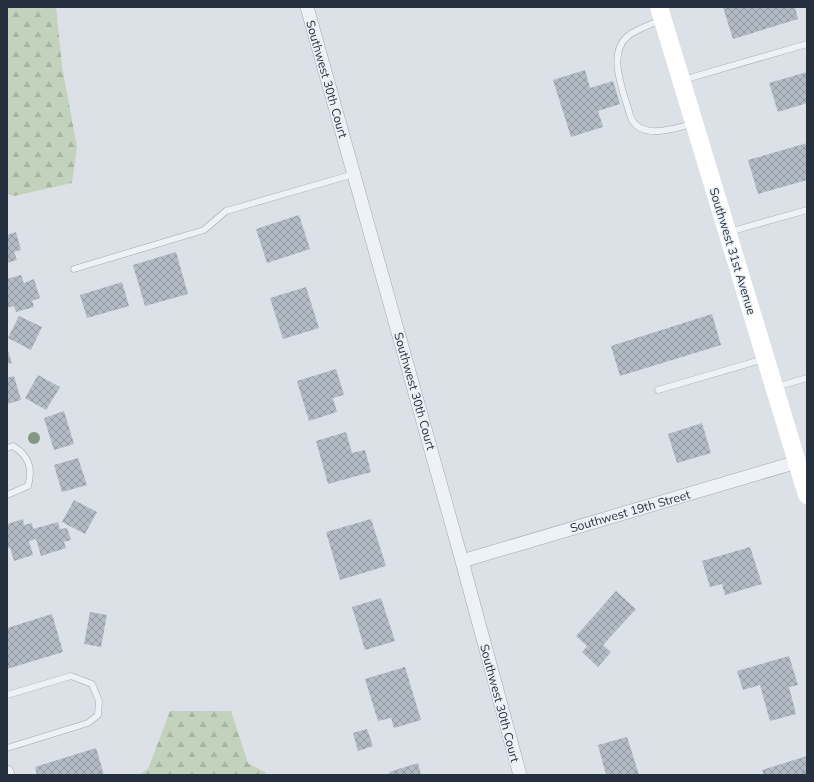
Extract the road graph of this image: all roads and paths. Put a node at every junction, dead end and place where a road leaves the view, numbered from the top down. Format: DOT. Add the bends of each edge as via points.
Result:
graph roads {
  1 [pos="307,7"];
  2 [pos="660,13"];
  3 [pos="807,44"];
  4 [pos="681,81"];
  5 [pos="694,123"];
  6 [pos="354,174"];
  7 [pos="807,210"];
  8 [pos="727,233"];
  9 [pos="74,269"];
  10 [pos="766,358"];
  11 [pos="807,378"];
  12 [pos="775,388"];
  13 [pos="658,390"];
  14 [pos="7,448"];
  15 [pos="798,462"];
  16 [pos="7,495"];
  17 [pos="807,495"];
  18 [pos="462,561"];
  19 [pos="7,695"];
  20 [pos="7,748"];
  21 [pos="520,775"];
  1 -- 6 [label="street, Southwest 30th Court"];
  2 -- 4 [label="street, Southwest 31st Avenue"];
  2 -- 5 [label="lane" via="633,32 621,45 617,59 632,122 650,131"];
  3 -- 4 [label="lane"];
  4 -- 5 [label="street, Southwest 31st Avenue"];
  5 -- 8 [label="street, Southwest 31st Avenue"];
  6 -- 9 [label="lane" via="226,211 204,230"];
  6 -- 18 [label="street, Southwest 30th Court"];
  7 -- 8 [label="lane"];
  8 -- 10 [label="street, Southwest 31st Avenue"];
  10 -- 12 [label="street, Southwest 31st Avenue"];
  10 -- 13 [label="lane"];
  11 -- 12 [label="lane"];
  12 -- 15 [label="street, Southwest 31st Avenue"];
  14 -- 16 [label="lane" via="13,446 24,453 31,474 28,486"];
  15 -- 17 [label="street, Southwest 31st Avenue"];
  15 -- 18 [label="street, Southwest 19th Street"];
  18 -- 21 [label="street, Southwest 30th Court"];
  19 -- 20 [label="lane" via="71,676 92,684 99,701 98,715 88,723"];
}
